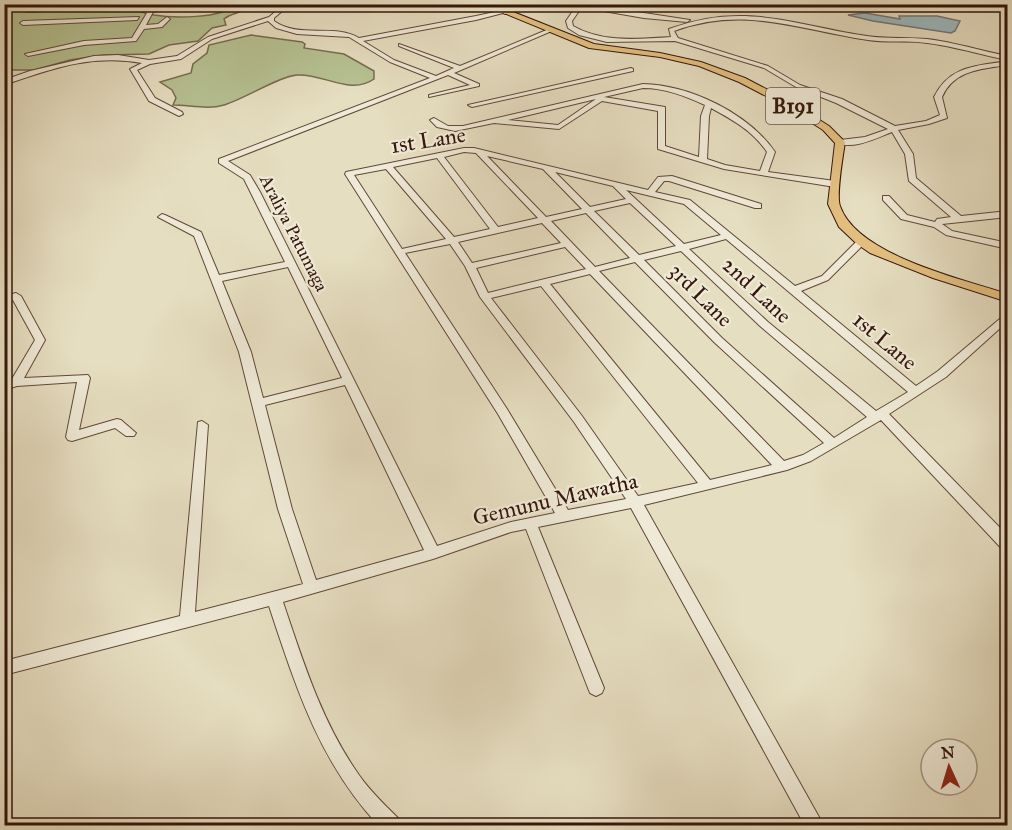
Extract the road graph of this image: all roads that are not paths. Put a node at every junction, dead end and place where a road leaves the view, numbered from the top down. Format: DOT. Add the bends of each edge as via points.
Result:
graph roads {
  1 [pos="117,4"];
  2 [pos="268,4"];
  3 [pos="485,4"];
  4 [pos="525,4"];
  5 [pos="180,6"];
  6 [pos="157,8"];
  7 [pos="503,11"];
  8 [pos="137,18"];
  9 [pos="271,18"];
  10 [pos="167,19"];
  11 [pos="95,20"];
  12 [pos="690,20"];
  13 [pos="22,23"];
  14 [pos="142,27"];
  15 [pos="90,29"];
  16 [pos="551,30"];
  17 [pos="675,39"];
  18 [pos="356,40"];
  19 [pos="84,41"];
  20 [pos="401,45"];
  21 [pos="28,54"];
  22 [pos="83,57"];
  23 [pos="1008,58"];
  24 [pos="149,62"];
  25 [pos="1008,63"];
  26 [pos="460,68"];
  27 [pos="631,70"];
  28 [pos="448,73"];
  29 [pos="436,78"];
  30 [pos="4,82"];
  31 [pos="552,87"];
  32 [pos="431,96"];
  33 [pos="598,98"];
  34 [pos="566,104"];
  35 [pos="709,104"];
  36 [pos="472,105"];
  37 [pos="179,114"];
  38 [pos="434,120"];
  39 [pos="496,120"];
  40 [pos="894,129"];
  41 [pos="840,142"];
  42 [pos="479,152"];
  43 [pos="439,155"];
  44 [pos="703,160"];
  45 [pos="388,166"];
  46 [pos="546,168"];
  47 [pos="763,174"];
  48 [pos="835,184"];
  49 [pos="616,185"];
  50 [pos="650,193"];
  51 [pos="886,198"];
  52 [pos="633,200"];
  53 [pos="758,206"];
  54 [pos="586,210"];
  55 [pos="1008,214"];
  56 [pos="162,217"];
  57 [pos="960,219"];
  58 [pos="543,220"];
  59 [pos="937,225"];
  60 [pos="496,231"];
  61 [pos="728,236"];
  62 [pos="452,240"];
  63 [pos="861,242"];
  64 [pos="567,244"];
  65 [pos="1008,246"];
  66 [pos="685,249"];
  67 [pos="399,252"];
  68 [pos="639,260"];
  69 [pos="292,263"];
  70 [pos="470,266"];
  71 [pos="594,271"];
  72 [pos="216,279"];
  73 [pos="544,283"];
  74 [pos="794,290"];
  75 [pos="485,297"];
  76 [pos="1008,298"];
  77 [pos="4,299"];
  78 [pos="1008,315"];
  79 [pos="349,380"];
  80 [pos="10,384"];
  81 [pos="916,392"];
  82 [pos="258,403"];
  83 [pos="879,416"];
  84 [pos="202,425"];
  85 [pos="130,433"];
  86 [pos="833,444"];
  87 [pos="782,467"];
  88 [pos="707,485"];
  89 [pos="635,502"];
  90 [pos="564,516"];
  91 [pos="531,523"];
  92 [pos="1008,546"];
  93 [pos="433,553"];
  94 [pos="311,587"];
  95 [pos="274,598"];
  96 [pos="187,620"];
  97 [pos="4,668"];
  98 [pos="596,688"];
  99 [pos="392,825"];
  100 [pos="815,825"];
  1 -- 6 [label="street"];
  2 -- 9 [label="street" via="278,12"];
  3 -- 7 [label="main road, B191"];
  4 -- 7 [label="street"];
  5 -- 6 [label="street"];
  6 -- 14 [label="street"];
  7 -- 16 [label="main road, B191"];
  7 -- 18 [label="street"];
  8 -- 11 [label="street"];
  9 -- 18 [label="street" via="282,29 350,35"];
  9 -- 24 [label="street" via="210,38 178,58"];
  10 -- 14 [label="street" via="160,26"];
  11 -- 13 [label="street"];
  11 -- 15 [label="street"];
  12 -- 17 [label="street" via="671,30"];
  12 -- 17 [label="street" via="588,7 577,9 569,21 570,27 594,37"];
  12 -- 23 [label="street" via="763,15 868,38 929,41"];
  14 -- 19 [label="street" via="132,41"];
  16 -- 26 [label="street, Araliya Patumaga"];
  16 -- 41 [label="main road, B191" via="592,46 679,58 711,68 790,105"];
  17 -- 40 [label="street" via="766,67 798,86 839,101"];
  18 -- 29 [label="street" via="392,62"];
  19 -- 21 [label="street"];
  19 -- 22 [label="street"];
  20 -- 26 [label="street"];
  24 -- 30 [label="street" via="94,58"];
  24 -- 37 [label="street" via="133,69 152,99"];
  25 -- 40 [label="street" via="957,73 945,81 938,97 944,116"];
  26 -- 28 [label="street, Araliya Patumaga"];
  27 -- 31 [label="street"];
  28 -- 29 [label="street, Araliya Patumaga"];
  28 -- 32 [label="street" via="477,85"];
  29 -- 69 [label="street, Araliya Patumaga" via="222,161 247,177"];
  31 -- 34 [label="street" via="560,90 557,96"];
  31 -- 36 [label="street"];
  33 -- 34 [label="street"];
  33 -- 35 [label="street" via="652,84"];
  33 -- 39 [label="street" via="559,127"];
  33 -- 44 [label="street" via="662,109 661,147"];
  34 -- 39 [label="street"];
  35 -- 44 [label="street"];
  35 -- 47 [label="street" via="746,125 765,142 771,152"];
  38 -- 39 [label="street" via="447,129 456,129"];
  40 -- 41 [label="street" via="881,136"];
  40 -- 57 [label="street" via="909,154 912,178"];
  41 -- 48 [label="main road, B191"];
  42 -- 43 [label="street, 1st Lane" via="464,150"];
  42 -- 46 [label="street, 1st Lane"];
  42 -- 58 [label="street"];
  43 -- 45 [label="street, 1st Lane"];
  43 -- 60 [label="street"];
  44 -- 47 [label="street"];
  45 -- 62 [label="street"];
  45 -- 67 [label="street, 1st Lane" via="349,174"];
  46 -- 49 [label="street, 1st Lane"];
  46 -- 54 [label="street, 3rd Lane"];
  47 -- 48 [label="street"];
  48 -- 63 [label="main road, B191" via="833,204 843,225"];
  49 -- 50 [label="street, 1st Lane"];
  49 -- 52 [label="street, 2nd Lane"];
  50 -- 53 [label="street" via="662,179 669,178"];
  50 -- 61 [label="street, 1st Lane" via="687,202"];
  51 -- 59 [label="street" via="904,217"];
  52 -- 54 [label="street"];
  52 -- 66 [label="street, 2nd Lane"];
  54 -- 58 [label="street"];
  54 -- 68 [label="street, 3rd Lane"];
  55 -- 57 [label="street"];
  56 -- 72 [label="street" via="198,234"];
  57 -- 59 [label="street" via="940,221"];
  58 -- 60 [label="street"];
  58 -- 64 [label="street"];
  59 -- 65 [label="street" via="949,233"];
  60 -- 62 [label="street"];
  61 -- 66 [label="street"];
  61 -- 74 [label="street, 1st Lane"];
  62 -- 67 [label="street"];
  62 -- 70 [label="street"];
  63 -- 74 [label="street" via="825,278"];
  63 -- 76 [label="main road, B191" via="937,275"];
  64 -- 70 [label="street"];
  64 -- 71 [label="street"];
  66 -- 68 [label="street"];
  66 -- 83 [label="street, 2nd Lane" via="764,324"];
  67 -- 90 [label="street, 1st Lane" via="503,412"];
  68 -- 71 [label="street"];
  68 -- 86 [label="street, 3rd Lane" via="718,340"];
  69 -- 72 [label="street"];
  69 -- 79 [label="street, Araliya Patumaga"];
  70 -- 75 [label="street"];
  71 -- 73 [label="street"];
  71 -- 87 [label="street"];
  72 -- 82 [label="street" via="245,352"];
  73 -- 75 [label="street"];
  73 -- 88 [label="street"];
  74 -- 81 [label="street, 1st Lane"];
  75 -- 89 [label="street" via="578,418"];
  77 -- 80 [label="street" via="16,296 40,340"];
  78 -- 81 [label="street, Gemunu Mawatha"];
  79 -- 82 [label="street"];
  79 -- 93 [label="street, Araliya Patumaga"];
  80 -- 85 [label="street" via="84,378 72,437 117,423"];
  81 -- 83 [label="street, Gemunu Mawatha"];
  82 -- 94 [label="street" via="285,509"];
  83 -- 86 [label="street, Gemunu Mawatha"];
  83 -- 92 [label="street, 2nd Lane"];
  84 -- 96 [label="street"];
  86 -- 87 [label="street, Gemunu Mawatha"];
  87 -- 88 [label="street, Gemunu Mawatha"];
  88 -- 89 [label="street, Gemunu Mawatha"];
  89 -- 90 [label="street, Gemunu Mawatha"];
  89 -- 100 [label="street"];
  90 -- 91 [label="street, Gemunu Mawatha"];
  91 -- 93 [label="street, Gemunu Mawatha"];
  91 -- 98 [label="street"];
  93 -- 94 [label="street, Gemunu Mawatha"];
  94 -- 95 [label="street, Gemunu Mawatha"];
  95 -- 96 [label="street, Gemunu Mawatha"];
  95 -- 99 [label="street" via="300,675 346,772"];
  96 -- 97 [label="street, Gemunu Mawatha"];
}
